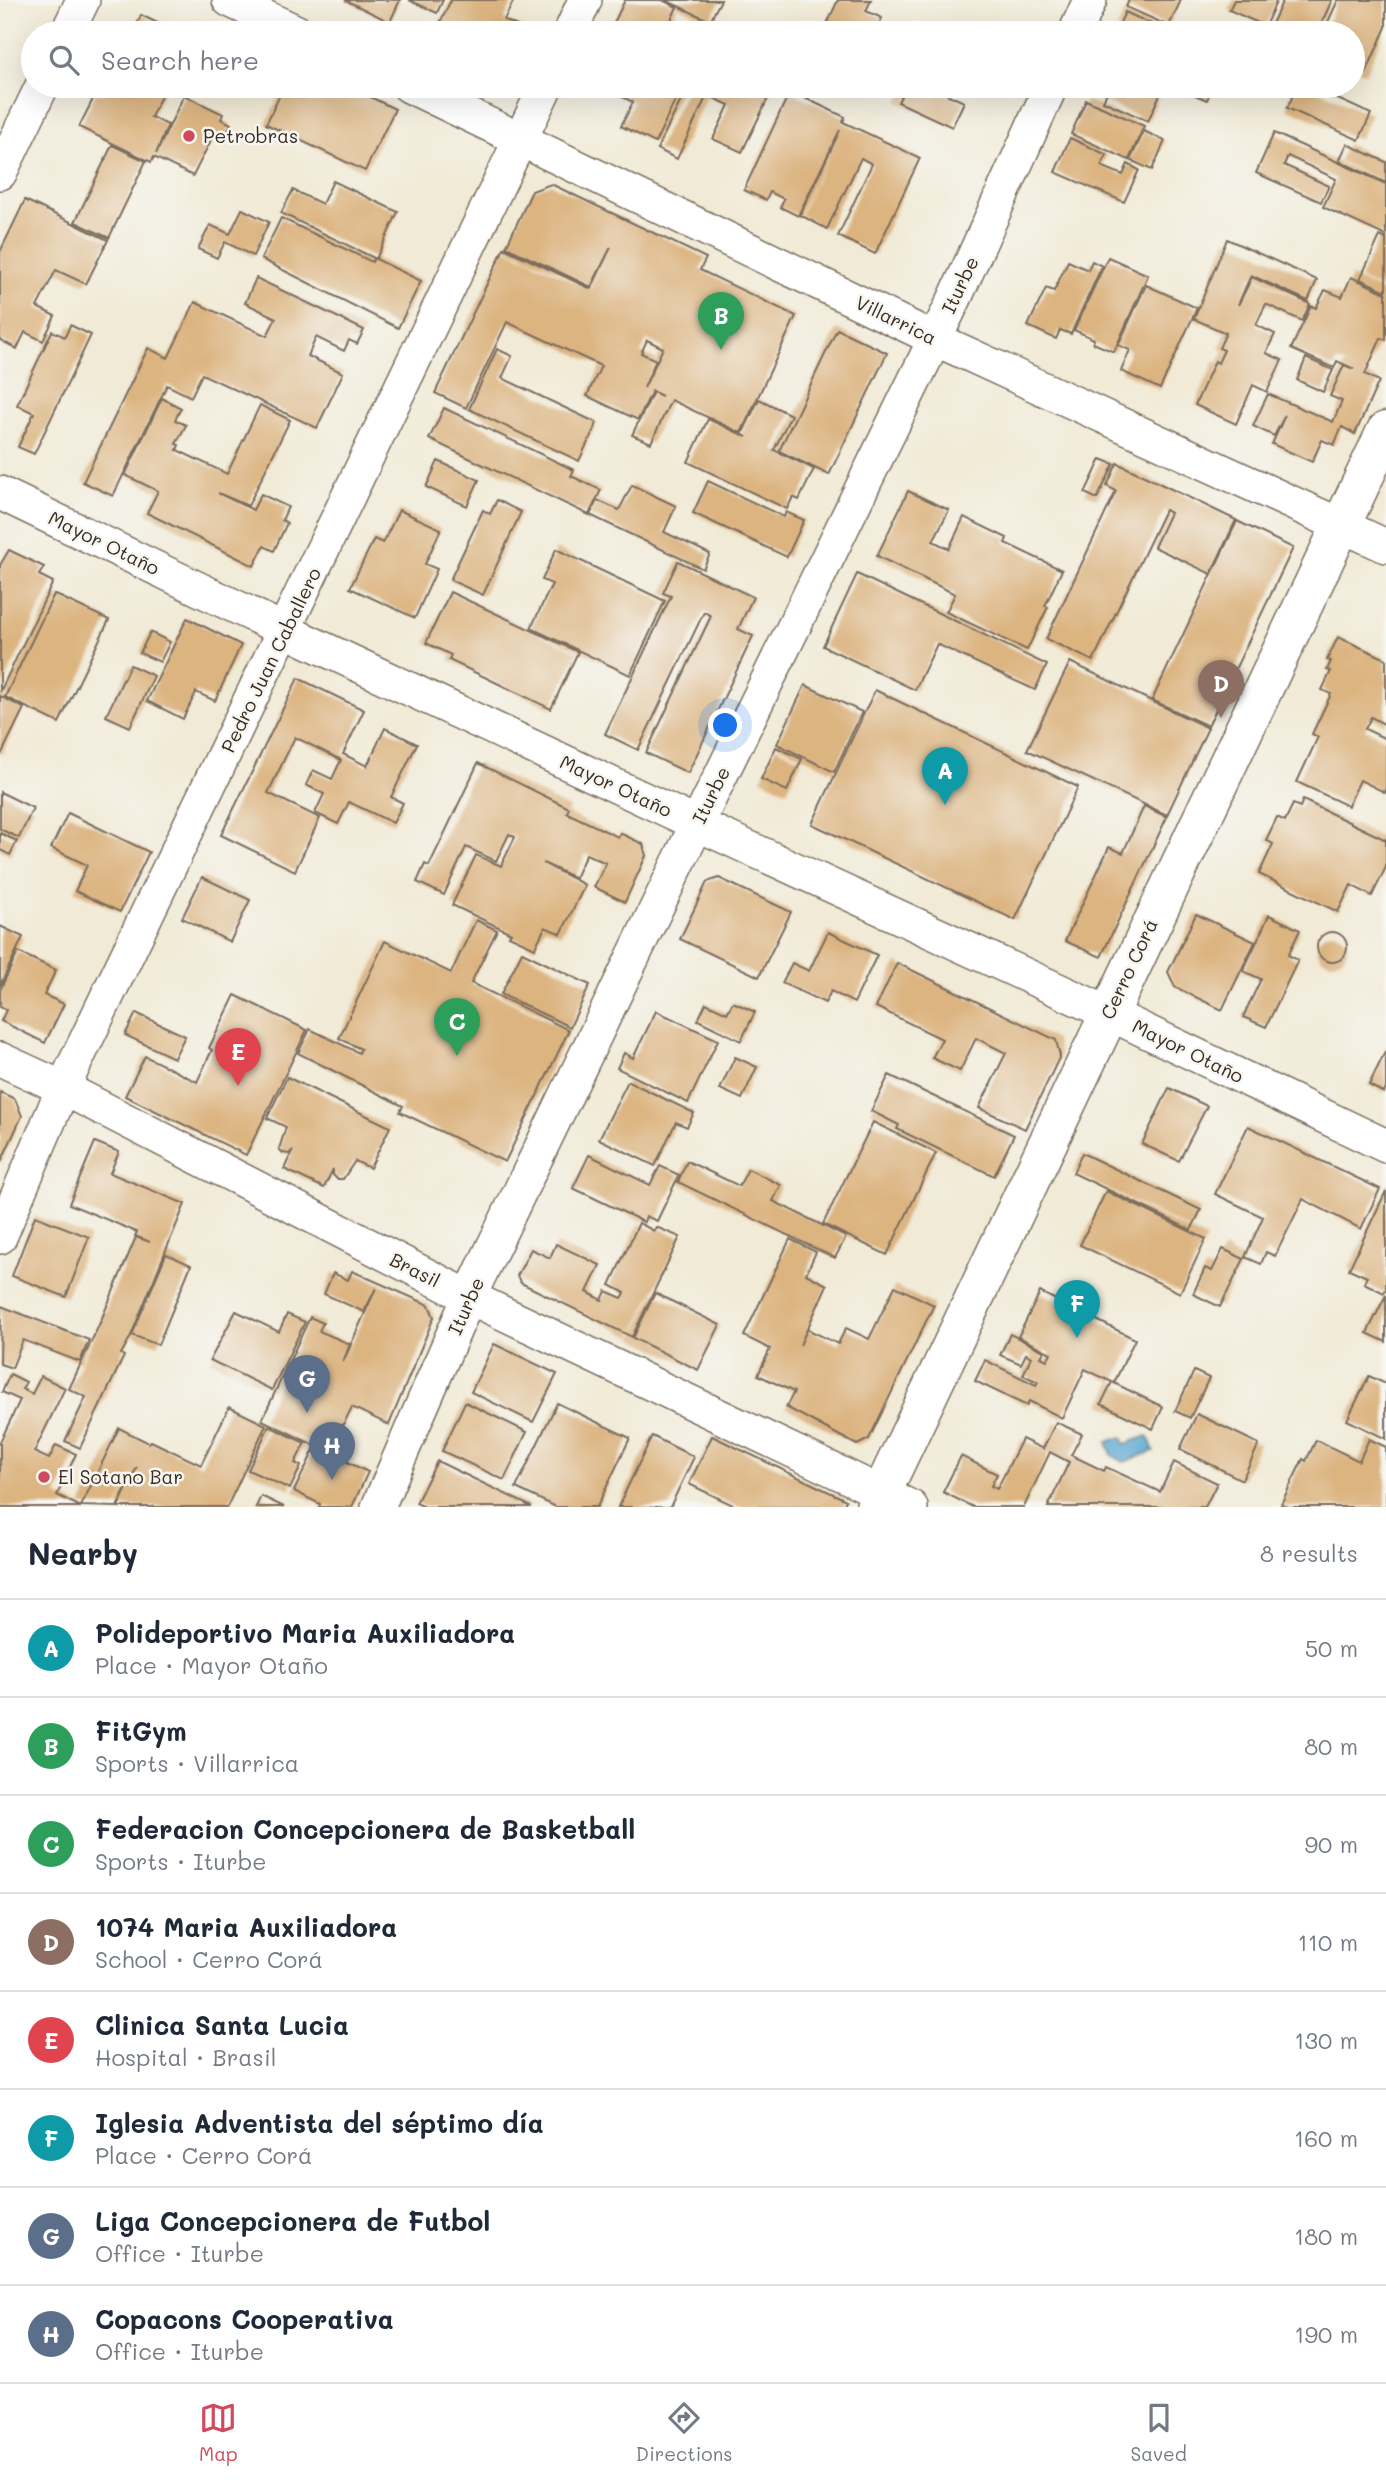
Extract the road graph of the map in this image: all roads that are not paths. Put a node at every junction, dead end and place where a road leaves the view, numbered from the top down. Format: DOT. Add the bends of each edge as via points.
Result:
graph roads {
  1 [pos="83,0"];
  2 [pos="229,0"];
  3 [pos="585,0"];
  4 [pos="1090,0"];
  5 [pos="73,21"];
  6 [pos="274,21"];
  7 [pos="575,21"];
  8 [pos="1080,21"];
  9 [pos="36,98"];
  10 [pos="435,98"];
  11 [pos="541,98"];
  12 [pos="1045,98"];
  13 [pos="522,139"];
  14 [pos="0,173"];
  15 [pos="935,339"];
  16 [pos="1386,431"];
  17 [pos="0,493"];
  18 [pos="1341,525"];
  19 [pos="1386,546"];
  20 [pos="286,631"];
  21 [pos="697,824"];
  22 [pos="1108,1013"];
  23 [pos="0,1059"];
  24 [pos="63,1088"];
  25 [pos="1386,1146"];
  26 [pos="0,1237"];
  27 [pos="469,1297"];
  28 [pos="889,1502"];
  29 [pos="378,1507"];
  1 -- 5 [label="street"];
  2 -- 6 [label="street"];
  3 -- 7 [label="street"];
  4 -- 8 [label="street"];
  9 -- 14 [label="street"];
  10 -- 13 [label="street, Villarrica"];
  11 -- 13 [label="street, Pedro Juan Caballero"];
  12 -- 15 [label="street, Iturbe"];
  13 -- 15 [label="street, Villarrica"];
  13 -- 20 [label="street, Pedro Juan Caballero"];
  15 -- 18 [label="street, Villarrica"];
  15 -- 21 [label="street, Iturbe"];
  16 -- 18 [label="street, Cerro Corá"];
  17 -- 20 [label="street, Mayor Otaño"];
  18 -- 19 [label="street, Villarrica"];
  18 -- 22 [label="street, Cerro Corá"];
  20 -- 21 [label="street, Mayor Otaño"];
  20 -- 24 [label="street, Pedro Juan Caballero"];
  21 -- 22 [label="street, Mayor Otaño"];
  21 -- 27 [label="street, Iturbe"];
  22 -- 25 [label="street, Mayor Otaño"];
  22 -- 28 [label="street, Cerro Corá"];
  23 -- 24 [label="street, Brasil"];
  24 -- 26 [label="street, Pedro Juan Caballero"];
  24 -- 27 [label="street, Brasil"];
  27 -- 28 [label="street, Brasil"];
  27 -- 29 [label="street, Iturbe"];
}
